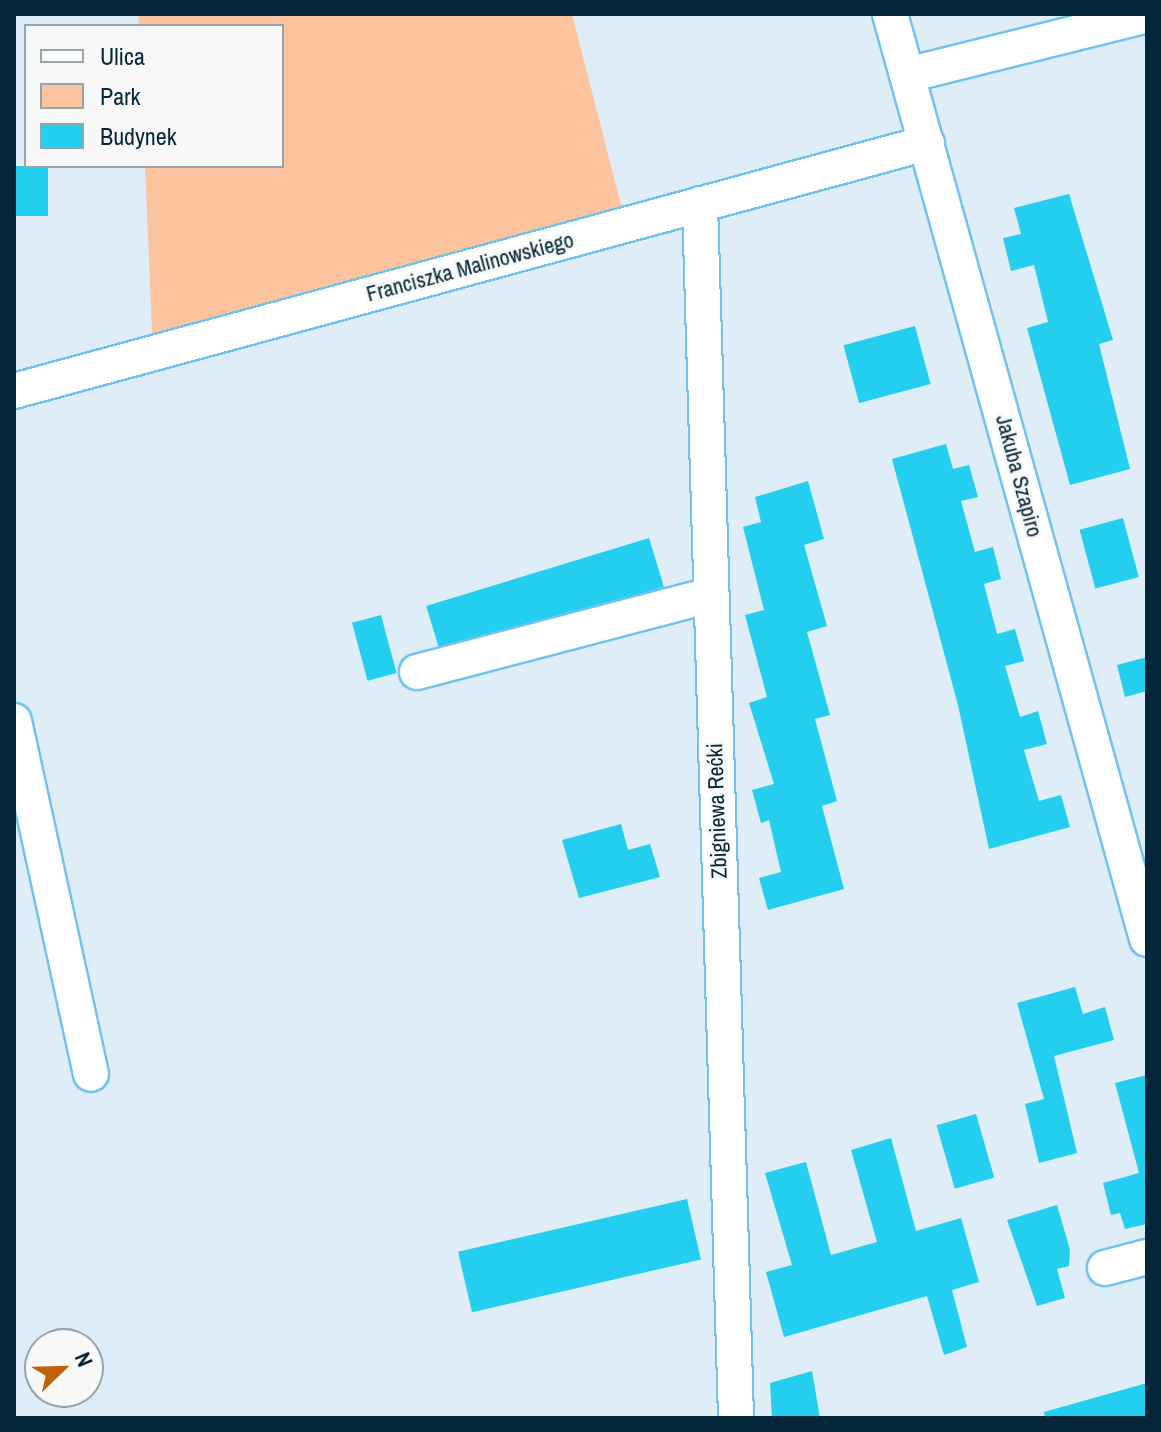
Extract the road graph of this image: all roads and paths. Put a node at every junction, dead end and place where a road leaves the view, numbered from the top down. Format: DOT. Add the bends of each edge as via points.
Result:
graph roads {
  1 [pos="890,14"];
  2 [pos="1147,15"];
  3 [pos="907,75"];
  4 [pos="927,143"];
  5 [pos="700,204"];
  6 [pos="14,391"];
  7 [pos="711,595"];
  8 [pos="417,672"];
  9 [pos="14,721"];
  10 [pos="1147,939"];
  11 [pos="91,1074"];
  12 [pos="1147,1257"];
  13 [pos="1105,1268"];
  14 [pos="736,1418"];
  1 -- 3 [label="street, Jakuba Szapiro"];
  2 -- 3 [label="street"];
  3 -- 4 [label="street, Jakuba Szapiro"];
  4 -- 5 [label="street, Franciszka Malinowskiego"];
  4 -- 10 [label="street, Jakuba Szapiro"];
  5 -- 6 [label="street, Franciszka Malinowskiego"];
  5 -- 7 [label="street, Zbigniewa Rećki"];
  7 -- 8 [label="street"];
  7 -- 14 [label="street, Zbigniewa Rećki"];
  9 -- 11 [label="street"];
  12 -- 13 [label="street"];
}
